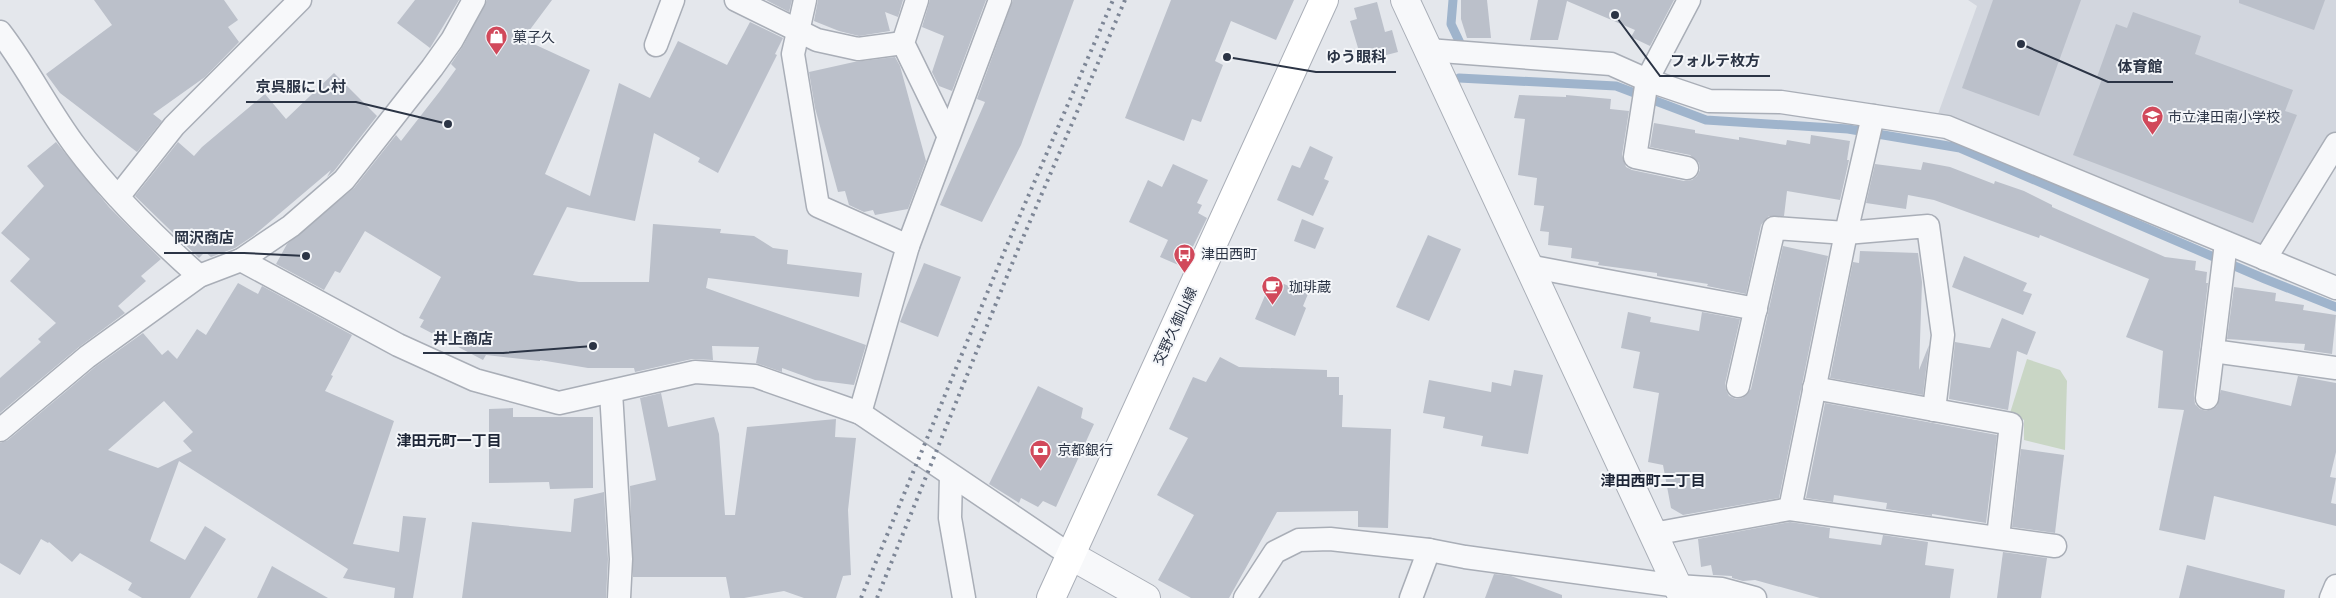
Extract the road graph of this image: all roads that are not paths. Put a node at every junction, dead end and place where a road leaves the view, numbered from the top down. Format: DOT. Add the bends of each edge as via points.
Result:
graph roads {
  1 [pos="300,0"];
  2 [pos="474,0"];
  3 [pos="673,0"];
  4 [pos="736,0"];
  5 [pos="806,0"];
  6 [pos="917,0"];
  7 [pos="1000,0"];
  8 [pos="1324,0"];
  9 [pos="1405,0"];
  10 [pos="1689,0"];
  11 [pos="799,30"];
  12 [pos="0,32"];
  13 [pos="904,43"];
  14 [pos="656,45"];
  15 [pos="1428,50"];
  16 [pos="1645,96"];
  17 [pos="1872,122"];
  18 [pos="948,135"];
  19 [pos="2336,144"];
  20 [pos="1687,168"];
  21 [pos="118,197"];
  22 [pos="1846,233"];
  23 [pos="908,246"];
  24 [pos="2225,257"];
  25 [pos="2265,259"];
  26 [pos="241,260"];
  27 [pos="1528,266"];
  28 [pos="199,276"];
  29 [pos="2336,288"];
  30 [pos="1756,309"];
  31 [pos="2213,351"];
  32 [pos="2336,368"];
  33 [pos="1738,386"];
  34 [pos="1814,388"];
  35 [pos="611,392"];
  36 [pos="2207,398"];
  37 [pos="1934,410"];
  38 [pos="860,413"];
  39 [pos="0,430"];
  40 [pos="951,476"];
  41 [pos="1790,510"];
  42 [pos="1653,534"];
  43 [pos="1998,537"];
  44 [pos="2055,546"];
  45 [pos="1429,550"];
  46 [pos="1070,555"];
  47 [pos="2336,586"];
  48 [pos="1681,592"];
  49 [pos="619,598"];
  50 [pos="964,598"];
  51 [pos="1051,598"];
  52 [pos="1146,598"];
  53 [pos="1244,598"];
  54 [pos="1411,598"];
  55 [pos="1755,598"];
  56 [pos="2332,598"];
  1 -- 21 [label="street" via="174,126"];
  2 -- 26 [label="street" via="432,68 344,180 291,226"];
  3 -- 14 [label="street"];
  4 -- 11 [label="street"];
  5 -- 11 [label="street"];
  6 -- 13 [label="street"];
  7 -- 18 [label="street"];
  8 -- 46 [label="main road, 交野久御山線"];
  9 -- 15 [label="street"];
  10 -- 16 [label="street"];
  11 -- 13 [label="street" via="817,40 858,49"];
  11 -- 23 [label="street" via="793,54 818,206"];
  12 -- 21 [label="street" via="75,145"];
  13 -- 18 [label="street"];
  15 -- 16 [label="street" via="1611,64"];
  15 -- 27 [label="street"];
  16 -- 17 [label="street" via="1781,102"];
  16 -- 20 [label="street" via="1635,157"];
  17 -- 22 [label="street"];
  17 -- 24 [label="street" via="1947,127"];
  18 -- 23 [label="street"];
  19 -- 25 [label="street"];
  21 -- 28 [label="street" via="146,228"];
  22 -- 30 [label="street" via="1774,228"];
  22 -- 34 [label="street"];
  22 -- 37 [label="street" via="1928,226 1943,335"];
  23 -- 38 [label="street"];
  24 -- 25 [label="street"];
  24 -- 31 [label="street"];
  25 -- 29 [label="street"];
  26 -- 28 [label="street"];
  26 -- 35 [label="street" via="398,345 475,380 559,403"];
  27 -- 30 [label="street"];
  27 -- 42 [label="street"];
  28 -- 39 [label="street" via="87,357"];
  30 -- 33 [label="street"];
  31 -- 32 [label="street"];
  31 -- 36 [label="street"];
  34 -- 37 [label="street"];
  34 -- 41 [label="street"];
  35 -- 38 [label="street" via="695,372 755,376"];
  35 -- 49 [label="street" via="621,559"];
  37 -- 43 [label="street" via="2011,424"];
  38 -- 40 [label="street"];
  40 -- 46 [label="street"];
  40 -- 50 [label="street" via="950,518"];
  41 -- 42 [label="street"];
  41 -- 43 [label="street"];
  42 -- 48 [label="street"];
  43 -- 44 [label="street"];
  45 -- 48 [label="street"];
  45 -- 53 [label="street" via="1330,539 1299,540 1275,552"];
  45 -- 54 [label="street"];
  46 -- 51 [label="main road, 交野久御山線"];
  46 -- 52 [label="street"];
  47 -- 56 [label="street"];
  48 -- 55 [label="street" via="1722,589"];
}
